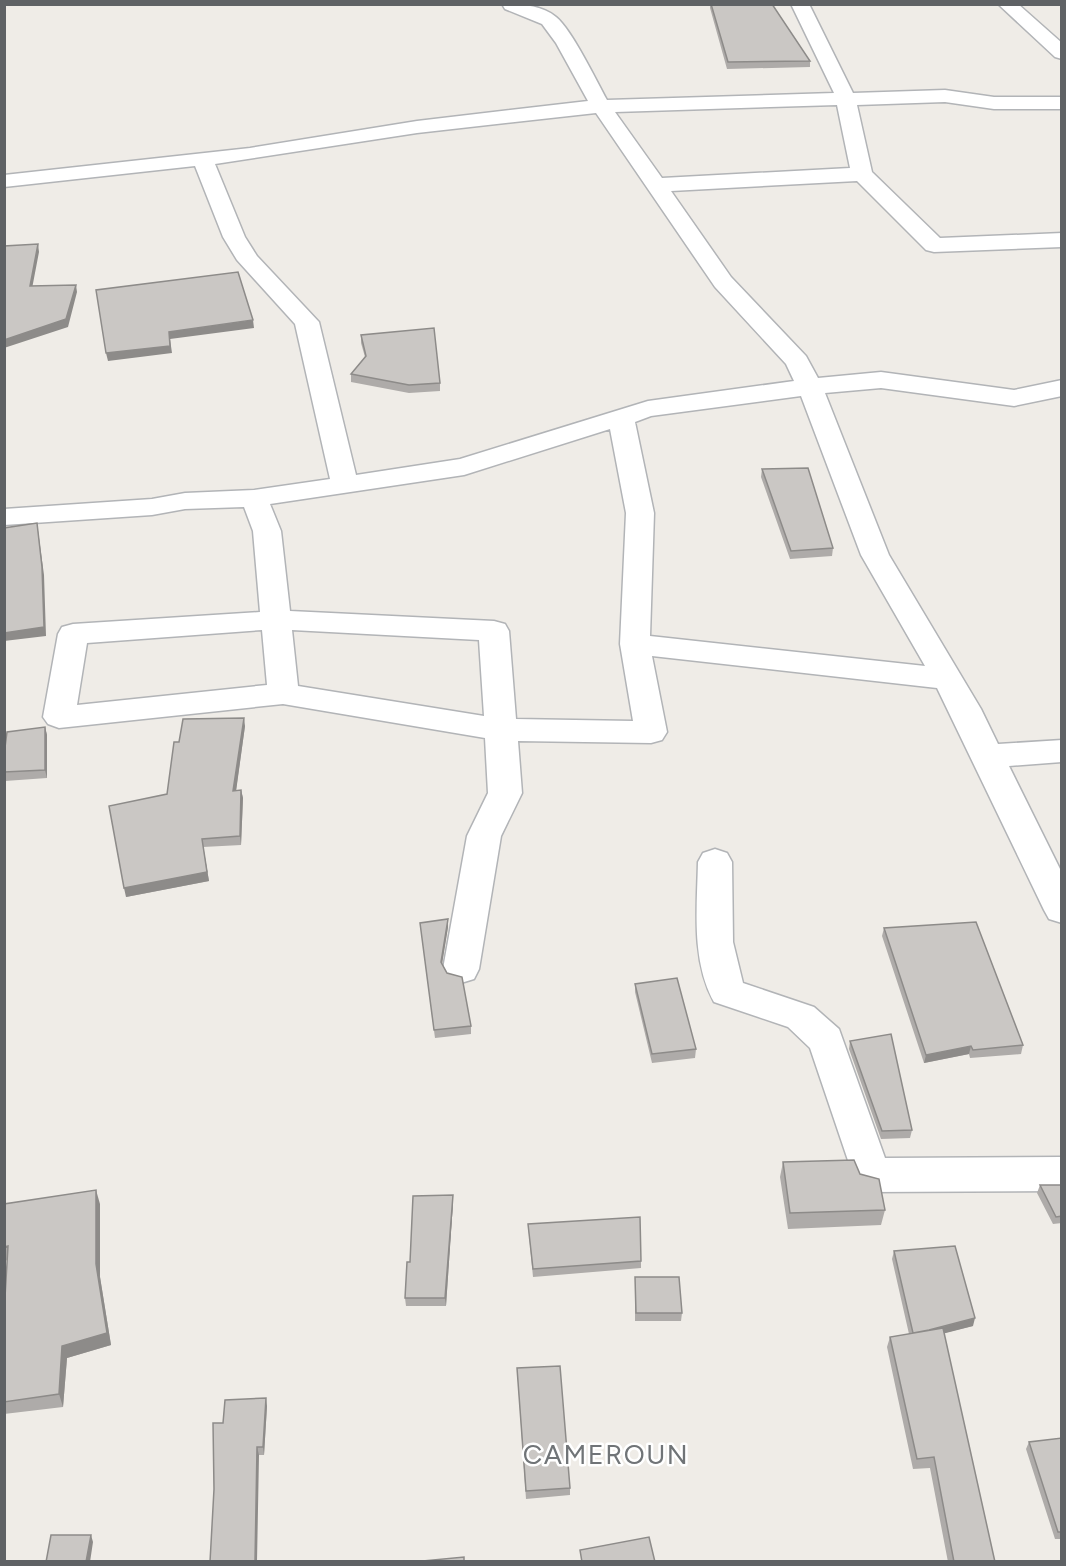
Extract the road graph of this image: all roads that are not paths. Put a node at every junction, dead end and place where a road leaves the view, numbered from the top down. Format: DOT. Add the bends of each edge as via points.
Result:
graph roads {
  1 [pos="513,4"];
  2 [pos="800,4"];
  3 [pos="1007,4"];
  4 [pos="1062,53"];
  5 [pos="846,98"];
  6 [pos="1062,103"];
  7 [pos="601,106"];
  8 [pos="203,159"];
  9 [pos="862,174"];
  10 [pos="4,181"];
  11 [pos="655,185"];
  12 [pos="1062,240"];
  13 [pos="809,387"];
  14 [pos="1062,388"];
  15 [pos="1014,398"];
  16 [pos="1062,409"];
  17 [pos="621,418"];
  18 [pos="345,484"];
  19 [pos="254,498"];
  20 [pos="4,517"];
  21 [pos="276,620"];
  22 [pos="635,644"];
  23 [pos="947,679"];
  24 [pos="283,694"];
  25 [pos="502,729"];
  26 [pos="1062,751"];
  27 [pos="987,756"];
  28 [pos="715,862"];
  29 [pos="1062,910"];
  30 [pos="461,969"];
  31 [pos="1062,1174"];
  1 -- 7 [label="street" via="549,20"];
  2 -- 5 [label="street"];
  3 -- 4 [label="street"];
  5 -- 6 [label="street" via="945,96 994,103"];
  5 -- 7 [label="street"];
  5 -- 9 [label="street"];
  7 -- 8 [label="street" via="417,127"];
  7 -- 11 [label="street"];
  8 -- 10 [label="street"];
  8 -- 18 [label="street" via="234,237 248,260 307,322"];
  9 -- 11 [label="street"];
  9 -- 12 [label="street" via="934,245"];
  11 -- 13 [label="street" via="723,282 797,361"];
  13 -- 15 [label="street" via="882,380"];
  13 -- 17 [label="street" via="648,409"];
  13 -- 23 [label="street" via="876,555"];
  14 -- 15 [label="street"];
  15 -- 16 [label="street"];
  17 -- 18 [label="street" via="464,467"];
  17 -- 22 [label="street" via="640,513"];
  18 -- 19 [label="street"];
  19 -- 20 [label="street"];
  19 -- 21 [label="street" via="267,531"];
  21 -- 24 [label="street"];
  21 -- 24 [label="street" via="73,634 59,717"];
  21 -- 25 [label="street" via="494,631"];
  22 -- 23 [label="street"];
  22 -- 25 [label="street" via="651,732"];
  23 -- 27 [label="street"];
  24 -- 25 [label="street"];
  25 -- 30 [label="street" via="506,793 484,836"];
  26 -- 27 [label="street"];
  27 -- 29 [label="street"];
  28 -- 31 [label="street" via="715,942 727,992 801,1017 826,1040 871,1175"];
}
